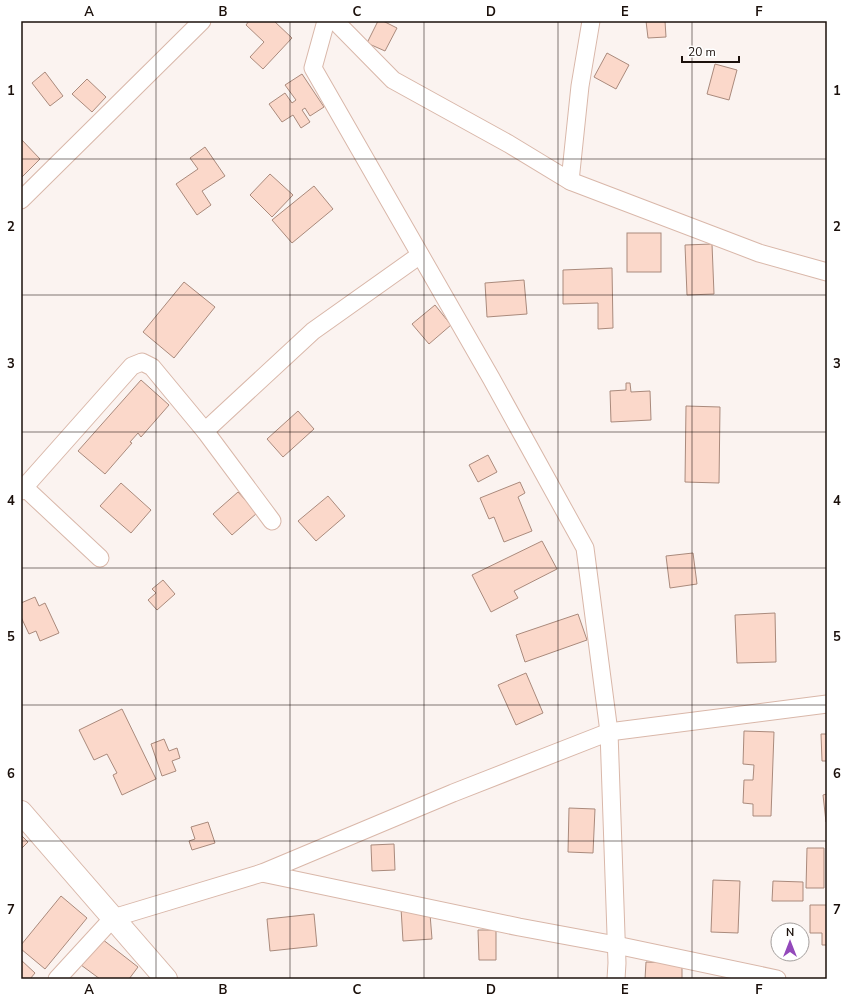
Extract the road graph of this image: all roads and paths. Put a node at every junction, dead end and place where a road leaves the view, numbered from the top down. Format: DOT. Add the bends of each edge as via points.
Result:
graph roads {
  1 [pos="202,21"];
  2 [pos="326,21"];
  3 [pos="335,21"];
  4 [pos="591,21"];
  5 [pos="570,181"];
  6 [pos="21,200"];
  7 [pos="420,255"];
  8 [pos="827,272"];
  9 [pos="205,430"];
  10 [pos="23,489"];
  11 [pos="272,521"];
  12 [pos="100,558"];
  13 [pos="827,704"];
  14 [pos="609,732"];
  15 [pos="21,812"];
  16 [pos="262,873"];
  17 [pos="113,918"];
  18 [pos="616,946"];
  19 [pos="57,979"];
  20 [pos="166,979"];
  21 [pos="616,979"];
  22 [pos="777,979"];
  1 -- 6 [label="street"];
  2 -- 7 [label="street" via="313,68"];
  3 -- 5 [label="street" via="393,80"];
  4 -- 5 [label="street" via="580,86"];
  5 -- 8 [label="street" via="759,253"];
  7 -- 9 [label="street" via="313,331"];
  7 -- 14 [label="street" via="585,548"];
  9 -- 10 [label="street" via="152,367 142,362 132,366"];
  9 -- 11 [label="street"];
  10 -- 12 [label="street"];
  13 -- 14 [label="street"];
  14 -- 16 [label="street" via="453,793"];
  14 -- 18 [label="street"];
  15 -- 17 [label="main road"];
  16 -- 17 [label="street"];
  16 -- 18 [label="street"];
  17 -- 19 [label="street"];
  17 -- 20 [label="main road"];
  18 -- 21 [label="street"];
  18 -- 22 [label="street"];
}
